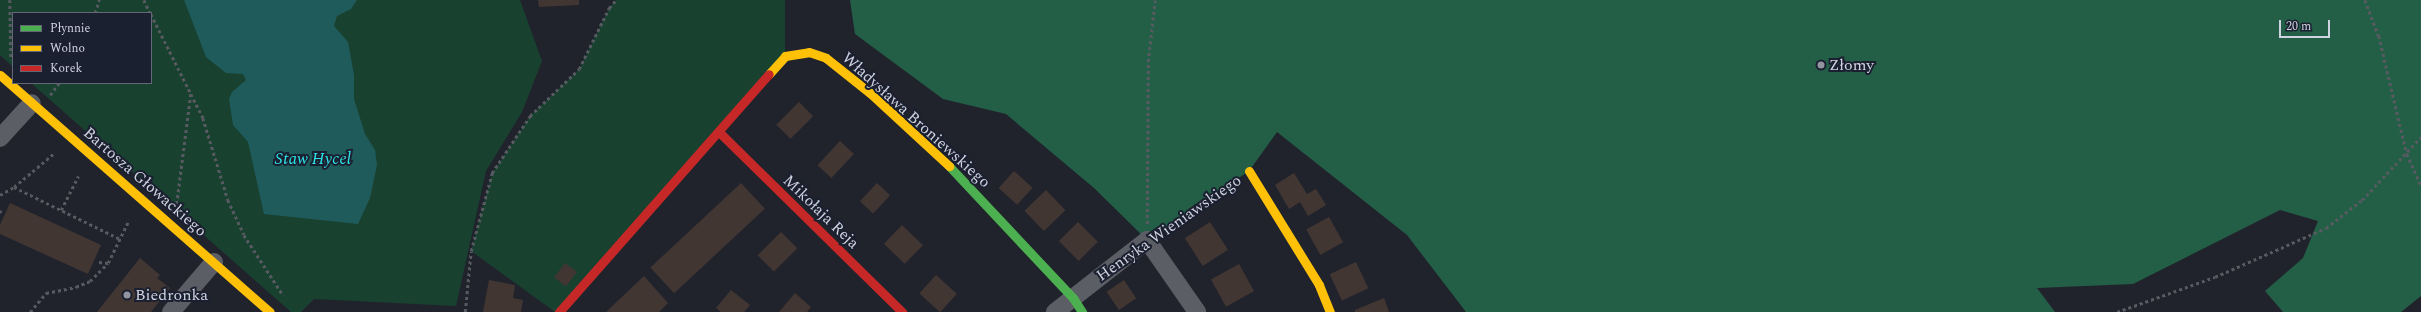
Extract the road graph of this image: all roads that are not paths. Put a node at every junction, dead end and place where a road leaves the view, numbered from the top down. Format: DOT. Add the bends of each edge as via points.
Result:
graph roads {
  1 [pos="0,76"];
  2 [pos="39,102"];
  3 [pos="719,132"];
  4 [pos="0,138"];
  5 [pos="1249,171"];
  6 [pos="214,262"];
  7 [pos="1077,305"];
  8 [pos="171,312"];
  9 [pos="270,312"];
  10 [pos="559,312"];
  11 [pos="902,312"];
  12 [pos="1055,312"];
  13 [pos="1197,312"];
  14 [pos="1330,312"];
  1 -- 2 [label="street, Bartosza Głowackiego"];
  2 -- 4 [label="street"];
  2 -- 6 [label="street, Bartosza Głowackiego"];
  3 -- 7 [label="street, Władysława Broniewskiego" via="785,56 809,52 826,58 870,93 971,187"];
  3 -- 10 [label="street, Władysława Broniewskiego"];
  3 -- 11 [label="street, Mikołaja Reja"];
  5 -- 14 [label="street, Henryka Wieniawskiego" via="1319,285"];
  6 -- 8 [label="street"];
  6 -- 9 [label="street, Bartosza Głowackiego"];
  7 -- 12 [label="street, Henryka Wieniawskiego"];
  7 -- 13 [label="street, Henryka Wieniawskiego" via="1147,240"];
}
